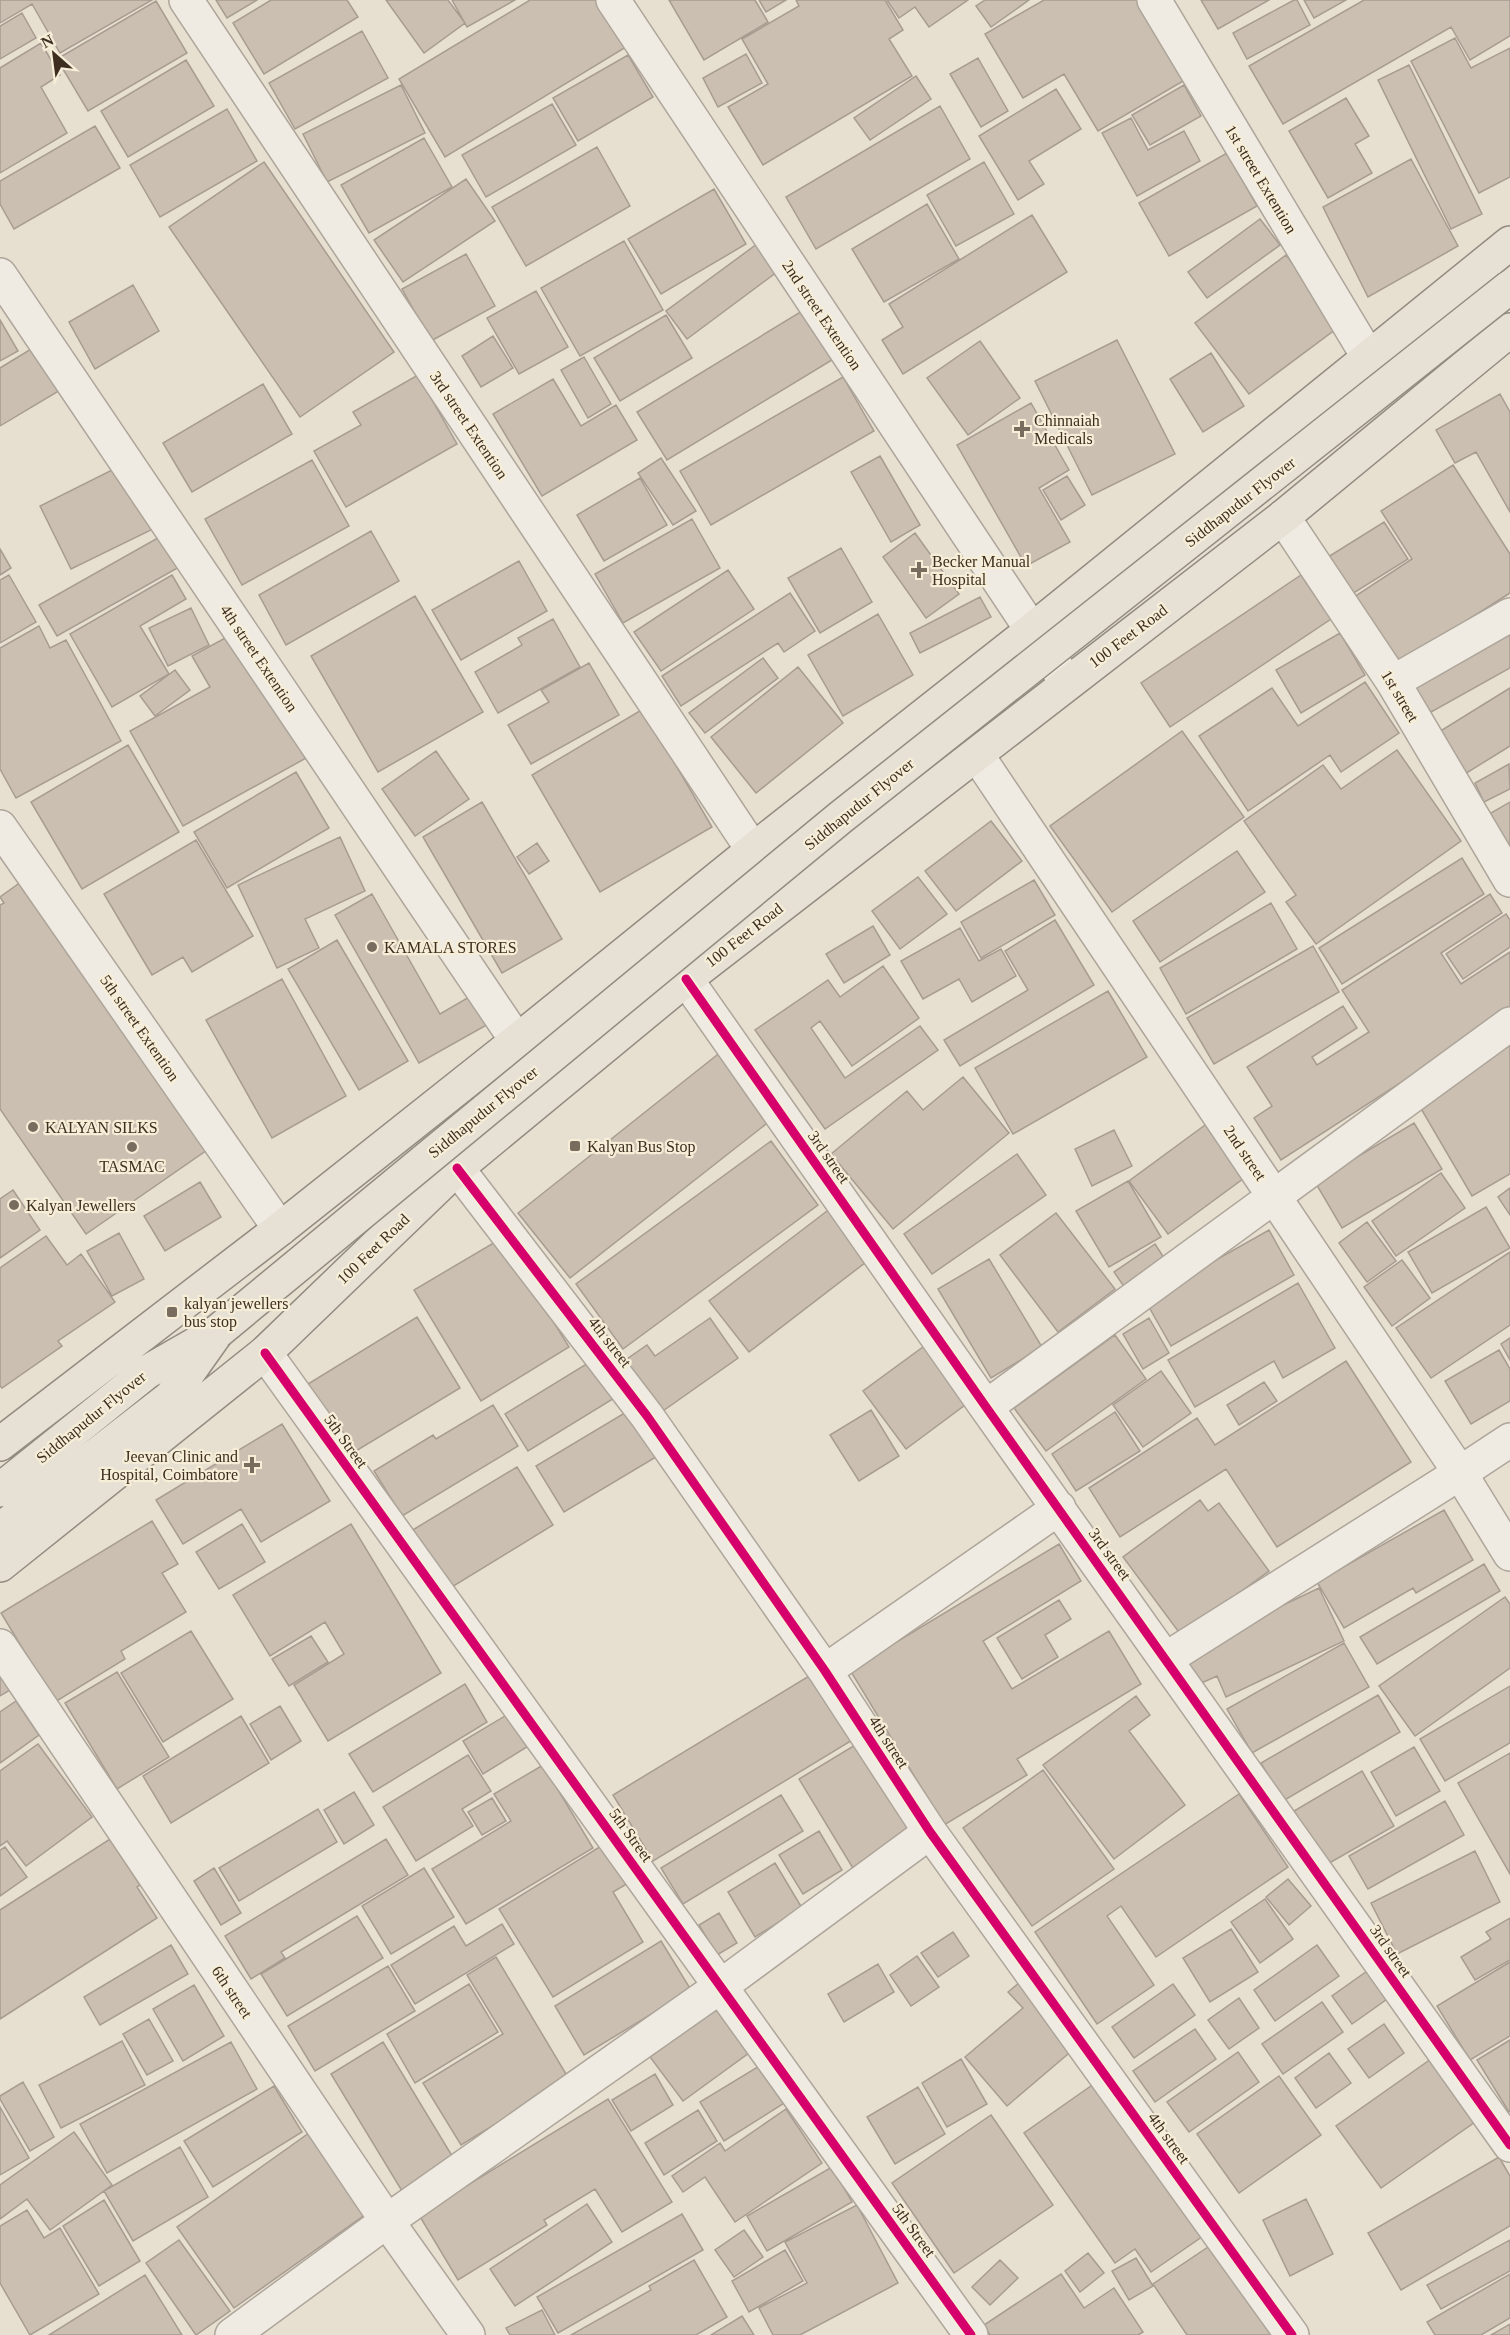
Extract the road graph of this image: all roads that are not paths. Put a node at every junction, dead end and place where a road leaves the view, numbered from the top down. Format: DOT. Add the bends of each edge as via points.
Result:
graph roads {
  1 [pos="186,0"];
  2 [pos="613,0"];
  3 [pos="1154,0"];
  4 [pos="1510,243"];
  5 [pos="0,275"];
  6 [pos="1510,287"];
  7 [pos="1510,330"];
  8 [pos="1369,358"];
  9 [pos="1283,517"];
  10 [pos="1510,615"];
  11 [pos="1031,631"];
  12 [pos="1393,682"];
  13 [pos="1067,683"];
  14 [pos="977,755"];
  15 [pos="0,826"];
  16 [pos="753,850"];
  17 [pos="1510,880"];
  18 [pos="686,979"];
  19 [pos="1510,1024"];
  20 [pos="517,1041"];
  21 [pos="457,1168"];
  22 [pos="1275,1197"];
  23 [pos="280,1229"];
  24 [pos="217,1332"];
  25 [pos="265,1353"];
  26 [pos="986,1407"];
  27 [pos="2,1437"];
  28 [pos="1510,1440"];
  29 [pos="1460,1473"];
  30 [pos="0,1490"];
  31 [pos="1059,1509"];
  32 [pos="0,1530"];
  33 [pos="1510,1554"];
  34 [pos="0,1565"];
  35 [pos="0,1646"];
  36 [pos="1166,1659"];
  37 [pos="825,1671"];
  38 [pos="930,1832"];
  39 [pos="721,1986"];
  40 [pos="1510,2145"];
  41 [pos="387,2220"];
  42 [pos="232,2335"];
  43 [pos="468,2335"];
  44 [pos="971,2335"];
  45 [pos="1292,2335"];
  1 -- 16 [label="street, 3rd street Extention"];
  2 -- 11 [label="street, 2nd street Extention"];
  3 -- 8 [label="street, 1st street Extention"];
  4 -- 8 [label="main road"];
  5 -- 20 [label="street, 4th street Extention"];
  6 -- 24 [label="main road, Siddhapudur Flyover, bridge" via="841,817"];
  7 -- 9 [label="main road, 100 Feet Road"];
  8 -- 11 [label="main road"];
  9 -- 12 [label="street, 1st street"];
  9 -- 13 [label="main road, 100 Feet Road"];
  10 -- 12 [label="street"];
  11 -- 13 [label="street, 2nd street Extention"];
  11 -- 16 [label="main road"];
  12 -- 17 [label="street, 1st street"];
  13 -- 14 [label="main road, 100 Feet Road"];
  14 -- 18 [label="main road, 100 Feet Road"];
  14 -- 22 [label="street, 2nd street"];
  15 -- 23 [label="street, 5th street Extention"];
  16 -- 20 [label="main road"];
  18 -- 21 [label="main road, 100 Feet Road"];
  18 -- 26 [label="street, 3rd street"];
  19 -- 22 [label="street"];
  20 -- 23 [label="main road"];
  21 -- 25 [label="main road, 100 Feet Road"];
  21 -- 37 [label="street, 4th street" via="647,1416"];
  22 -- 26 [label="street"];
  22 -- 29 [label="street, 2nd street"];
  23 -- 27 [label="main road"];
  24 -- 30 [label="main road, Siddhapudur Flyover" via="147,1372"];
  24 -- 32 [label="main road, Siddhapudur Flyover" via="171,1396"];
  25 -- 34 [label="main road, 100 Feet Road"];
  25 -- 39 [label="street, 5th Street"];
  26 -- 31 [label="street, 3rd street"];
  28 -- 29 [label="street"];
  29 -- 33 [label="street, 2nd street"];
  29 -- 36 [label="street"];
  31 -- 36 [label="street, 3rd street"];
  31 -- 37 [label="street"];
  35 -- 41 [label="street, 6th street"];
  36 -- 40 [label="street, 3rd street"];
  37 -- 38 [label="street, 4th street"];
  38 -- 39 [label="street"];
  38 -- 45 [label="street, 4th street"];
  39 -- 41 [label="street"];
  39 -- 44 [label="street, 5th Street"];
  41 -- 42 [label="street"];
  41 -- 43 [label="street, 6th street"];
}
